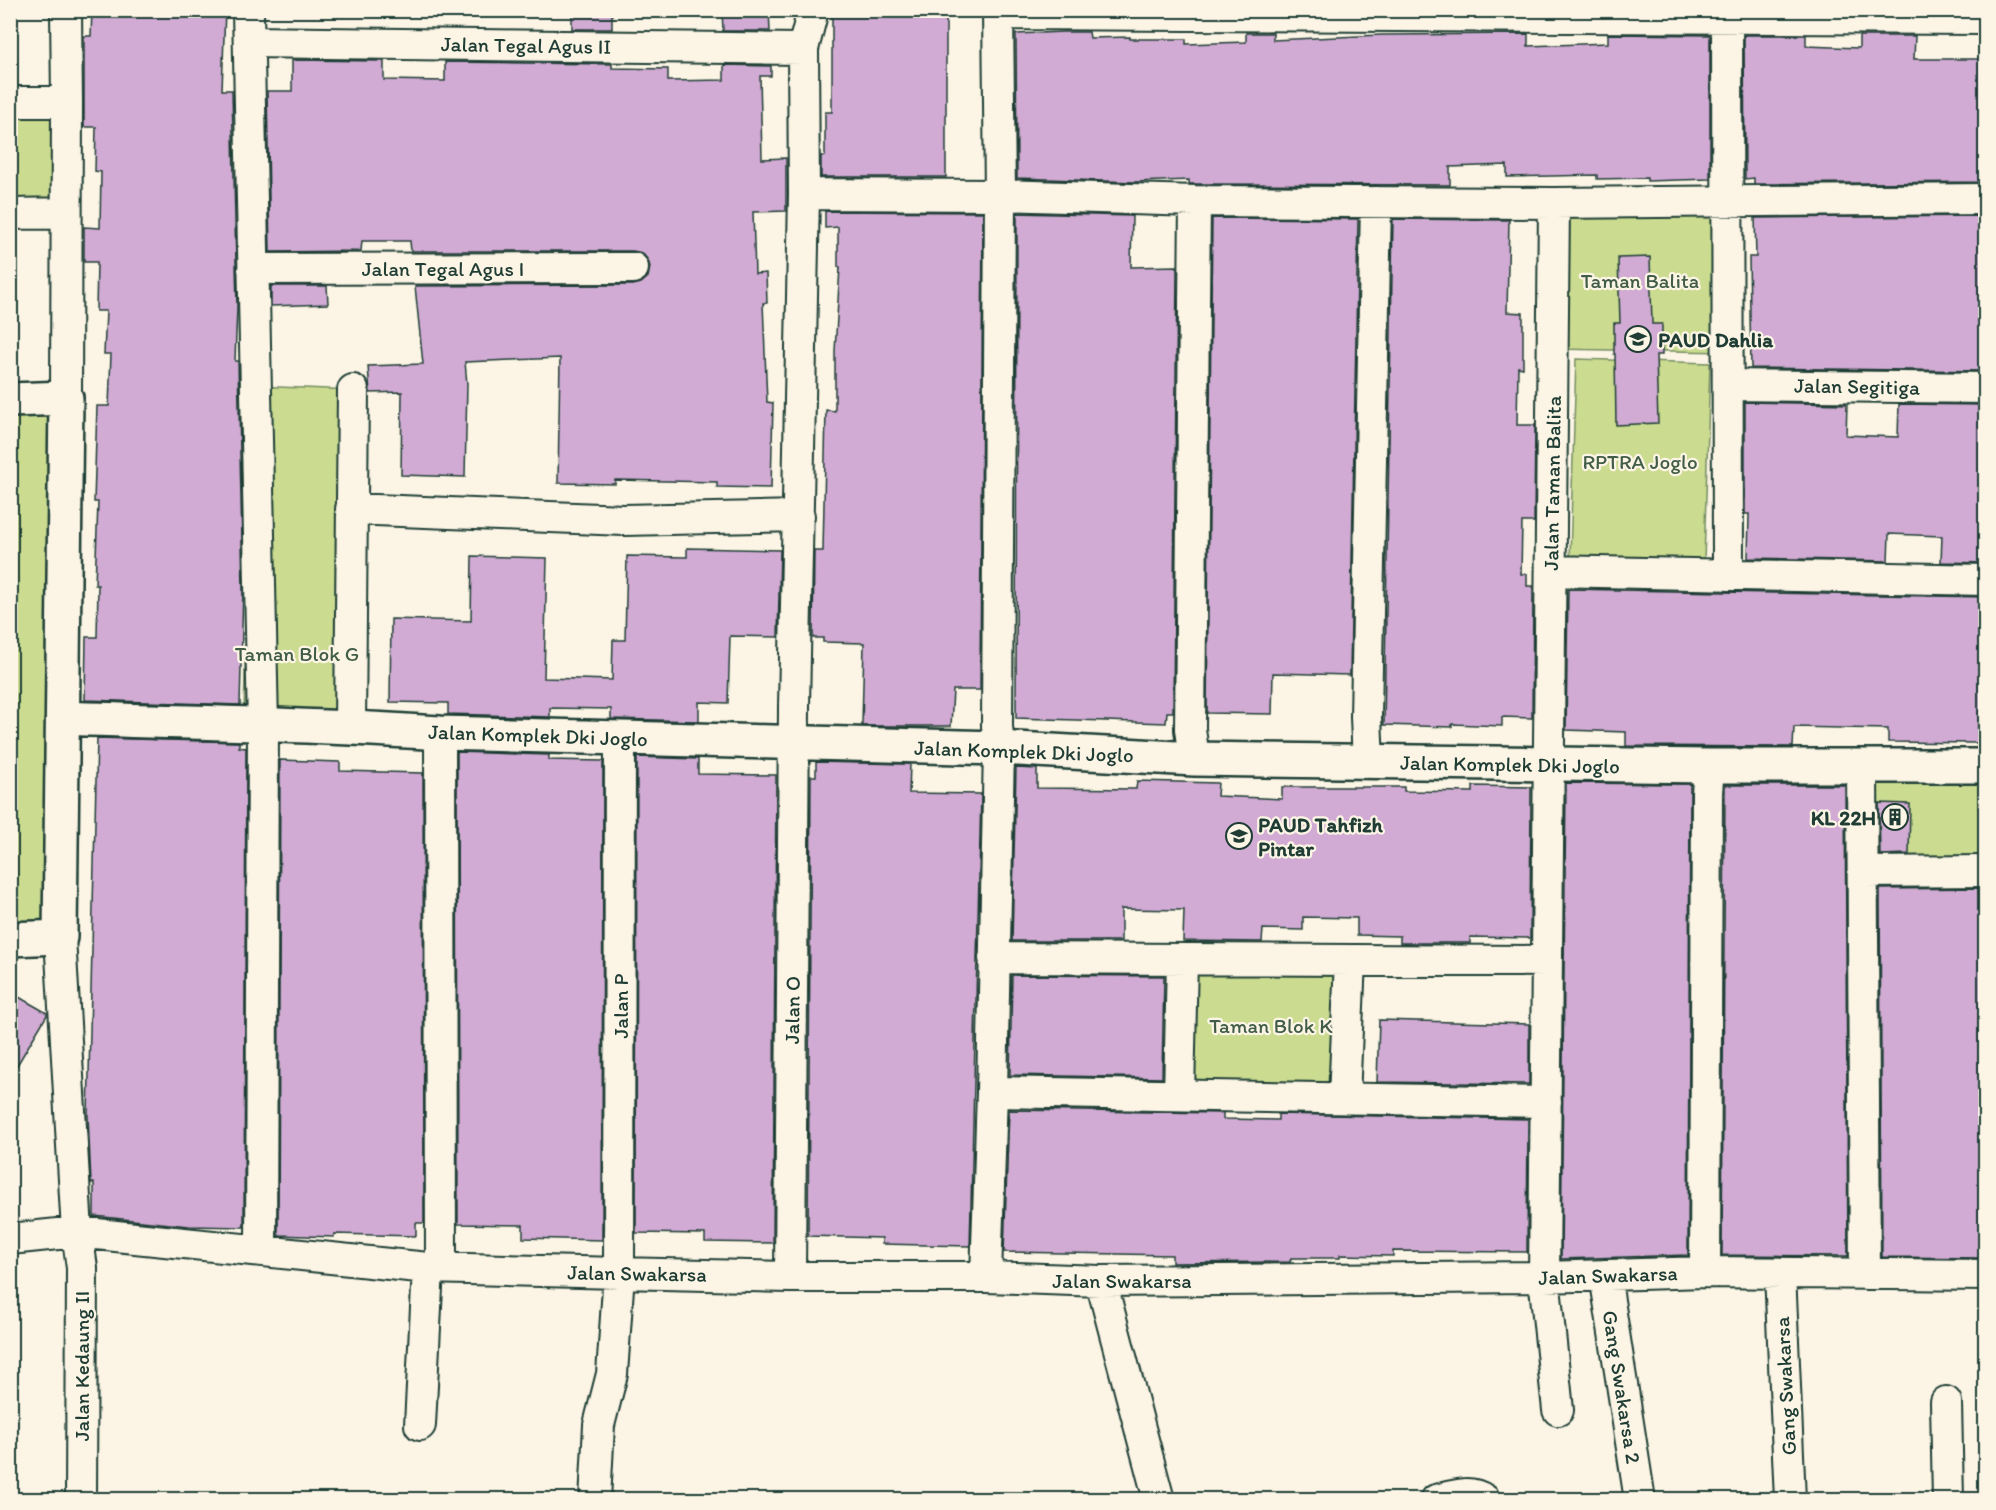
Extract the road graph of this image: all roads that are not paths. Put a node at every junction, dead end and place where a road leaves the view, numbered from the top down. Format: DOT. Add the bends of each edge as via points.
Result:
graph roads {
  1 [pos="66,10"];
  2 [pos="248,10"];
  3 [pos="813,10"];
  4 [pos="998,12"];
  5 [pos="1727,14"];
  6 [pos="1986,19"];
  7 [pos="249,42"];
  8 [pos="803,49"];
  9 [pos="10,102"];
  10 [pos="67,102"];
  11 [pos="804,194"];
  12 [pos="1000,195"];
  13 [pos="1986,198"];
  14 [pos="1195,201"];
  15 [pos="1376,202"];
  16 [pos="1554,202"];
  17 [pos="1727,202"];
  18 [pos="66,213"];
  19 [pos="10,214"];
  20 [pos="633,268"];
  21 [pos="253,269"];
  22 [pos="1728,385"];
  23 [pos="1986,388"];
  24 [pos="353,390"];
  25 [pos="66,398"];
  26 [pos="10,400"];
  27 [pos="351,509"];
  28 [pos="799,516"];
  29 [pos="1551,571"];
  30 [pos="1728,574"];
  31 [pos="1986,580"];
  32 [pos="63,718"];
  33 [pos="263,726"];
  34 [pos="350,727"];
  35 [pos="440,733"];
  36 [pos="620,738"];
  37 [pos="795,742"];
  38 [pos="999,748"];
  39 [pos="1194,759"];
  40 [pos="1368,762"];
  41 [pos="1549,764"];
  42 [pos="1862,765"];
  43 [pos="1708,766"];
  44 [pos="1986,766"];
  45 [pos="1986,871"];
  46 [pos="1863,872"];
  47 [pos="60,937"];
  48 [pos="10,939"];
  49 [pos="994,958"];
  50 [pos="1182,959"];
  51 [pos="1350,960"];
  52 [pos="1547,961"];
  53 [pos="992,1092"];
  54 [pos="1179,1095"];
  55 [pos="1344,1098"];
  56 [pos="1546,1102"];
  57 [pos="77,1232"];
  58 [pos="10,1239"];
  59 [pos="261,1250"];
  60 [pos="434,1268"];
  61 [pos="1705,1272"];
  62 [pos="619,1273"];
  63 [pos="1780,1273"];
  64 [pos="1865,1274"];
  65 [pos="1605,1275"];
  66 [pos="1986,1275"];
  67 [pos="790,1277"];
  68 [pos="986,1277"];
  69 [pos="1544,1277"];
  70 [pos="1101,1281"];
  71 [pos="1946,1402"];
  72 [pos="1558,1410"];
  73 [pos="420,1425"];
  74 [pos="81,1500"];
  75 [pos="595,1500"];
  76 [pos="1159,1500"];
  77 [pos="1436,1500"];
  78 [pos="1485,1500"];
  79 [pos="1640,1500"];
  80 [pos="1790,1500"];
  81 [pos="1948,1500"];
  1 -- 10 [label="street"];
  2 -- 7 [label="street"];
  3 -- 8 [label="street, Jalan O"];
  4 -- 5 [label="street"];
  4 -- 12 [label="street"];
  5 -- 6 [label="street"];
  5 -- 17 [label="street"];
  7 -- 8 [label="street, Jalan Tegal Agus II"];
  7 -- 21 [label="street"];
  8 -- 11 [label="street, Jalan O"];
  9 -- 10 [label="street"];
  10 -- 18 [label="street"];
  11 -- 12 [label="street"];
  11 -- 28 [label="street, Jalan O"];
  12 -- 14 [label="street"];
  12 -- 38 [label="street"];
  13 -- 17 [label="street"];
  14 -- 15 [label="street"];
  14 -- 39 [label="street" via="1190,717"];
  15 -- 16 [label="street"];
  15 -- 40 [label="street"];
  16 -- 17 [label="street"];
  16 -- 29 [label="street, Jalan Taman Balita"];
  17 -- 22 [label="street"];
  18 -- 19 [label="street"];
  18 -- 25 [label="street"];
  20 -- 21 [label="street, Jalan Tegal Agus I"];
  21 -- 33 [label="street"];
  22 -- 23 [label="street, Jalan Segitiga"];
  22 -- 30 [label="street"];
  24 -- 27 [label="street"];
  25 -- 26 [label="street"];
  25 -- 32 [label="street"];
  27 -- 28 [label="street" via="624,520"];
  27 -- 34 [label="street"];
  28 -- 37 [label="street, Jalan O"];
  29 -- 30 [label="street"];
  29 -- 41 [label="street, Jalan Taman Balita"];
  30 -- 31 [label="street"];
  32 -- 33 [label="street, Jalan Komplek Dki Joglo"];
  32 -- 47 [label="street"];
  33 -- 34 [label="street, Jalan Komplek Dki Joglo"];
  33 -- 59 [label="street"];
  34 -- 35 [label="street, Jalan Komplek Dki Joglo"];
  35 -- 36 [label="street, Jalan Komplek Dki Joglo"];
  35 -- 60 [label="street"];
  36 -- 37 [label="street, Jalan Komplek Dki Joglo"];
  36 -- 62 [label="street, Jalan P"];
  37 -- 38 [label="street, Jalan Komplek Dki Joglo"];
  37 -- 67 [label="street, Jalan O"];
  38 -- 39 [label="street, Jalan Komplek Dki Joglo"];
  38 -- 49 [label="street"];
  39 -- 40 [label="street, Jalan Komplek Dki Joglo"];
  40 -- 41 [label="street, Jalan Komplek Dki Joglo"];
  41 -- 43 [label="street, Jalan Komplek Dki Joglo"];
  41 -- 52 [label="street, Jalan Taman Balita"];
  42 -- 43 [label="street, Jalan Komplek Dki Joglo"];
  42 -- 44 [label="street, Jalan Komplek Dki Joglo"];
  42 -- 46 [label="street"];
  43 -- 61 [label="street"];
  45 -- 46 [label="street"];
  46 -- 64 [label="street"];
  47 -- 48 [label="street"];
  47 -- 57 [label="street, Jalan Kedaung II"];
  49 -- 50 [label="street"];
  49 -- 53 [label="street"];
  50 -- 51 [label="street"];
  50 -- 54 [label="street"];
  51 -- 52 [label="street"];
  51 -- 55 [label="street"];
  52 -- 56 [label="street, Jalan Taman Balita"];
  53 -- 54 [label="street"];
  53 -- 68 [label="street"];
  54 -- 55 [label="street"];
  55 -- 56 [label="street"];
  56 -- 69 [label="street, Jalan Taman Balita"];
  57 -- 58 [label="street, Jalan Swakarsa"];
  57 -- 59 [label="street, Jalan Swakarsa"];
  57 -- 74 [label="street, Jalan Kedaung II" via="82,1268"];
  59 -- 60 [label="street, Jalan Swakarsa"];
  60 -- 62 [label="street, Jalan Swakarsa"];
  60 -- 73 [label="street"];
  61 -- 63 [label="street, Jalan Swakarsa"];
  61 -- 65 [label="street, Jalan Swakarsa"];
  62 -- 67 [label="street, Jalan Swakarsa"];
  62 -- 75 [label="street, Jalan P" via="612,1374 599,1425"];
  63 -- 64 [label="street, Jalan Swakarsa"];
  63 -- 80 [label="street, Gang Swakarsa"];
  64 -- 66 [label="street, Jalan Swakarsa"];
  65 -- 69 [label="street, Jalan Swakarsa"];
  65 -- 79 [label="street, Gang Swakarsa 2"];
  67 -- 68 [label="street, Jalan Swakarsa"];
  68 -- 70 [label="street, Jalan Swakarsa"];
  69 -- 70 [label="street, Jalan Swakarsa"];
  69 -- 72 [label="street, Jalan Taman Balita"];
  70 -- 76 [label="street"];
  71 -- 81 [label="street"];
  77 -- 78 [label="street" via="1476,1494"];
}
